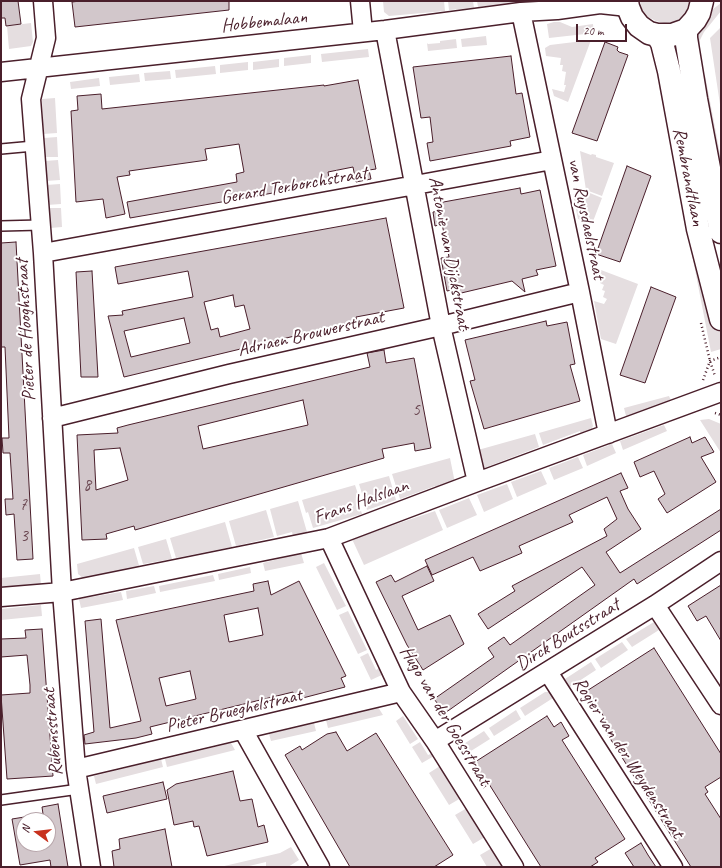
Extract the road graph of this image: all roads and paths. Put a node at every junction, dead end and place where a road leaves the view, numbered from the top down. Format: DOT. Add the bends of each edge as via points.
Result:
graph roads {
  1 [pos="43,1"];
  2 [pos="360,1"];
  3 [pos="706,2"];
  4 [pos="627,4"];
  5 [pos="557,5"];
  6 [pos="520,12"];
  7 [pos="385,30"];
  8 [pos="686,30"];
  9 [pos="363,32"];
  10 [pos="657,35"];
  11 [pos="39,68"];
  12 [pos="1,72"];
  13 [pos="34,146"];
  14 [pos="1,149"];
  15 [pos="552,160"];
  16 [pos="415,186"];
  17 [pos="40,225"];
  18 [pos="1,226"];
  19 [pos="721,232"];
  20 [pos="43,253"];
  21 [pos="580,292"];
  22 [pos="721,319"];
  23 [pos="441,326"];
  24 [pos="721,358"];
  25 [pos="710,361"];
  26 [pos="721,392"];
  27 [pos="52,418"];
  28 [pos="608,434"];
  29 [pos="477,482"];
  30 [pos="329,538"];
  31 [pos="721,561"];
  32 [pos="62,592"];
  33 [pos="1,597"];
  34 [pos="655,605"];
  35 [pos="548,672"];
  36 [pos="401,692"];
  37 [pos="721,704"];
  38 [pos="243,730"];
  39 [pos="435,741"];
  40 [pos="76,769"];
  41 [pos="79,789"];
  42 [pos="1,800"];
  43 [pos="91,867"];
  44 [pos="320,867"];
  45 [pos="514,867"];
  46 [pos="674,867"];
  1 -- 11 [label="street, Pieter de Hooghstraat" via="46,38"];
  2 -- 9 [label="street"];
  3 -- 8 [label="main road"];
  4 -- 5 [label="street, Hobbemalaan"];
  4 -- 10 [label="main road" via="639,26"];
  5 -- 6 [label="street, Hobbemalaan"];
  6 -- 7 [label="street, Hobbemalaan"];
  6 -- 15 [label="street, van Ruysdaelstraat"];
  7 -- 9 [label="street, Hobbemalaan"];
  7 -- 16 [label="street, Antonie van Dijckstraat"];
  8 -- 10 [label="main road" via="672,35"];
  8 -- 19 [label="main road, Rembrandtlaan"];
  9 -- 11 [label="street, Hobbemalaan"];
  10 -- 22 [label="main road, Rembrandtlaan" via="662,43 669,71 698,229"];
  11 -- 12 [label="street, Hobbemalaan"];
  11 -- 13 [label="street, Pieter de Hooghstraat" via="31,100"];
  13 -- 14 [label="lane"];
  13 -- 17 [label="street, Pieter de Hooghstraat"];
  15 -- 16 [label="street, Gerard Terborchstraat"];
  15 -- 21 [label="street, van Ruysdaelstraat"];
  16 -- 20 [label="street, Gerard Terborchstraat"];
  16 -- 23 [label="street, Antonie van Dijckstraat"];
  17 -- 18 [label="lane"];
  17 -- 20 [label="street, Pieter de Hooghstraat"];
  20 -- 27 [label="street, Pieter de Hooghstraat"];
  21 -- 23 [label="street, Adriaen Brouwerstraat"];
  21 -- 28 [label="street, van Ruysdaelstraat"];
  23 -- 27 [label="street, Adriaen Brouwerstraat" via="229,374"];
  23 -- 29 [label="street, Antonie van Dijckstraat"];
  24 -- 25 [label="path"];
  26 -- 28 [label="street, Frans Halslaan"];
  27 -- 32 [label="street, Pieter de Hooghstraat"];
  28 -- 29 [label="street, Frans Halslaan"];
  29 -- 30 [label="street, Frans Halslaan"];
  30 -- 32 [label="street, Frans Halslaan"];
  30 -- 36 [label="street, Hugo van der Goesstraat"];
  31 -- 34 [label="street, Dirck Boutsstraat"];
  32 -- 33 [label="street, Frans Halslaan"];
  32 -- 40 [label="street, Rubensstraat"];
  34 -- 35 [label="street, Dirck Boutsstraat"];
  34 -- 37 [label="street"];
  35 -- 39 [label="street, Dirck Boutsstraat"];
  35 -- 46 [label="street, Rogier van der Weydenstraat"];
  36 -- 38 [label="street, Pieter Brueghelstraat"];
  36 -- 39 [label="street, Hugo van der Goesstraat"];
  38 -- 40 [label="street, Pieter Brueghelstraat"];
  38 -- 44 [label="street"];
  39 -- 45 [label="street, Hugo van der Goesstraat"];
  40 -- 41 [label="street, Rubensstraat"];
  41 -- 42 [label="lane"];
  41 -- 43 [label="street, Rubensstraat"];
}
